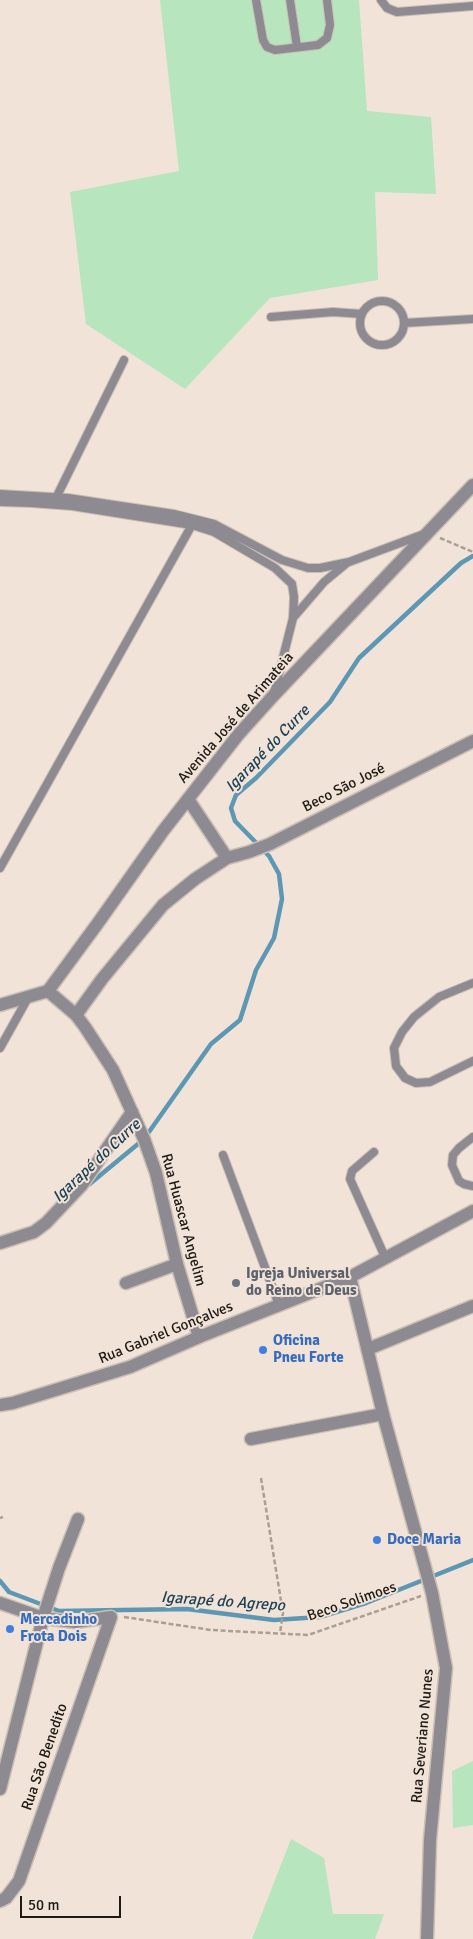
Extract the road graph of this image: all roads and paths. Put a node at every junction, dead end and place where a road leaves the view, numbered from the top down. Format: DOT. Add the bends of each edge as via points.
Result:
graph roads {
  1 [pos="256,0"];
  2 [pos="290,0"];
  3 [pos="328,0"];
  4 [pos="381,0"];
  5 [pos="473,6"];
  6 [pos="297,47"];
  7 [pos="362,314"];
  8 [pos="271,318"];
  9 [pos="473,319"];
  10 [pos="404,323"];
  11 [pos="124,360"];
  12 [pos="473,485"];
  13 [pos="0,494"];
  14 [pos="54,501"];
  15 [pos="0,502"];
  16 [pos="193,522"];
  17 [pos="428,533"];
  18 [pos="473,552"];
  19 [pos="349,562"];
  20 [pos="292,618"];
  21 [pos="274,695"];
  22 [pos="473,741"];
  23 [pos="188,799"];
  24 [pos="227,858"];
  25 [pos="0,868"];
  26 [pos="473,982"];
  27 [pos="48,991"];
  28 [pos="29,996"];
  29 [pos="0,1005"];
  30 [pos="76,1015"];
  31 [pos="0,1048"];
  32 [pos="473,1061"];
  33 [pos="132,1112"];
  34 [pos="473,1137"];
  35 [pos="374,1152"];
  36 [pos="223,1155"];
  37 [pos="473,1186"];
  38 [pos="473,1211"];
  39 [pos="0,1243"];
  40 [pos="385,1257"];
  41 [pos="177,1264"];
  42 [pos="350,1277"];
  43 [pos="126,1283"];
  44 [pos="279,1305"];
  45 [pos="473,1306"];
  46 [pos="199,1338"];
  47 [pos="368,1350"];
  48 [pos="0,1405"];
  49 [pos="383,1414"];
  50 [pos="251,1439"];
  51 [pos="261,1478"];
  52 [pos="78,1519"];
  53 [pos="431,1590"];
  54 [pos="0,1603"];
  55 [pos="111,1617"];
  56 [pos="43,1618"];
  57 [pos="280,1633"];
  58 [pos="0,1790"];
  59 [pos="0,1900"];
  60 [pos="427,1939"];
  1 -- 6 [label="lane" via="267,47 275,50"];
  2 -- 6 [label="lane"];
  3 -- 6 [label="lane" via="330,25 327,38 318,45"];
  4 -- 5 [label="lane" via="387,8 397,12"];
  7 -- 8 [label="lane" via="333,312"];
  7 -- 10 [label="lane" via="374,302 382,301 398,308"];
  7 -- 10 [label="lane" via="361,331 373,343 390,343 402,331"];
  9 -- 10 [label="lane"];
  11 -- 14 [label="lane"];
  12 -- 17 [label="street, Avenida José de Arimateia"];
  13 -- 14 [label="lane"];
  14 -- 15 [label="lane"];
  14 -- 16 [label="lane"];
  16 -- 19 [label="lane" via="218,525 304,568"];
  16 -- 20 [label="lane" via="276,568 289,580 294,589"];
  16 -- 25 [label="lane"];
  17 -- 18 [label="path"];
  17 -- 19 [label="lane"];
  17 -- 21 [label="street, Avenida José de Arimateia"];
  19 -- 20 [label="lane" via="324,582"];
  20 -- 21 [label="lane"];
  21 -- 23 [label="street, Avenida José de Arimateia"];
  22 -- 24 [label="street, Beco São José" via="270,844"];
  23 -- 24 [label="street"];
  23 -- 27 [label="street, Avenida José de Arimateia"];
  24 -- 30 [label="street, Beco São José" via="163,905"];
  26 -- 32 [label="lane" via="439,997 414,1016 394,1048 396,1066 406,1078 416,1083 430,1082"];
  27 -- 28 [label="street"];
  27 -- 30 [label="street, Rua Huascar Angelim"];
  28 -- 29 [label="street"];
  28 -- 31 [label="lane"];
  30 -- 33 [label="street, Rua Huascar Angelim" via="113,1070"];
  33 -- 39 [label="street" via="81,1186 46,1223 34,1232"];
  33 -- 41 [label="street, Rua Huascar Angelim" via="156,1172"];
  34 -- 37 [label="lane" via="453,1155 452,1165 459,1181"];
  35 -- 40 [label="lane" via="352,1172 350,1179"];
  36 -- 44 [label="lane"];
  38 -- 40 [label="street, Rua Gabriel Gonçalves"];
  40 -- 42 [label="street, Rua Gabriel Gonçalves"];
  41 -- 43 [label="street"];
  41 -- 46 [label="street, Rua Huascar Angelim"];
  42 -- 44 [label="street, Rua Gabriel Gonçalves"];
  42 -- 47 [label="street, Rua Severiano Nunes"];
  44 -- 46 [label="street, Rua Gabriel Gonçalves"];
  45 -- 47 [label="street"];
  46 -- 48 [label="street, Rua Gabriel Gonçalves" via="130,1367"];
  47 -- 49 [label="street, Rua Severiano Nunes"];
  49 -- 50 [label="street"];
  49 -- 53 [label="street, Rua Severiano Nunes"];
  51 -- 57 [label="path" via="283,1613"];
  52 -- 56 [label="street"];
  53 -- 57 [label="path, Beco Solimoes" via="308,1635"];
  53 -- 60 [label="street, Rua Severiano Nunes" via="446,1668 430,1840"];
  54 -- 56 [label="street"];
  55 -- 56 [label="street" via="75,1622"];
  55 -- 57 [label="path, Beco Solimoes" via="210,1630"];
  55 -- 59 [label="street, Rua São Benedito" via="19,1881 6,1898"];
  56 -- 58 [label="street"];
}
